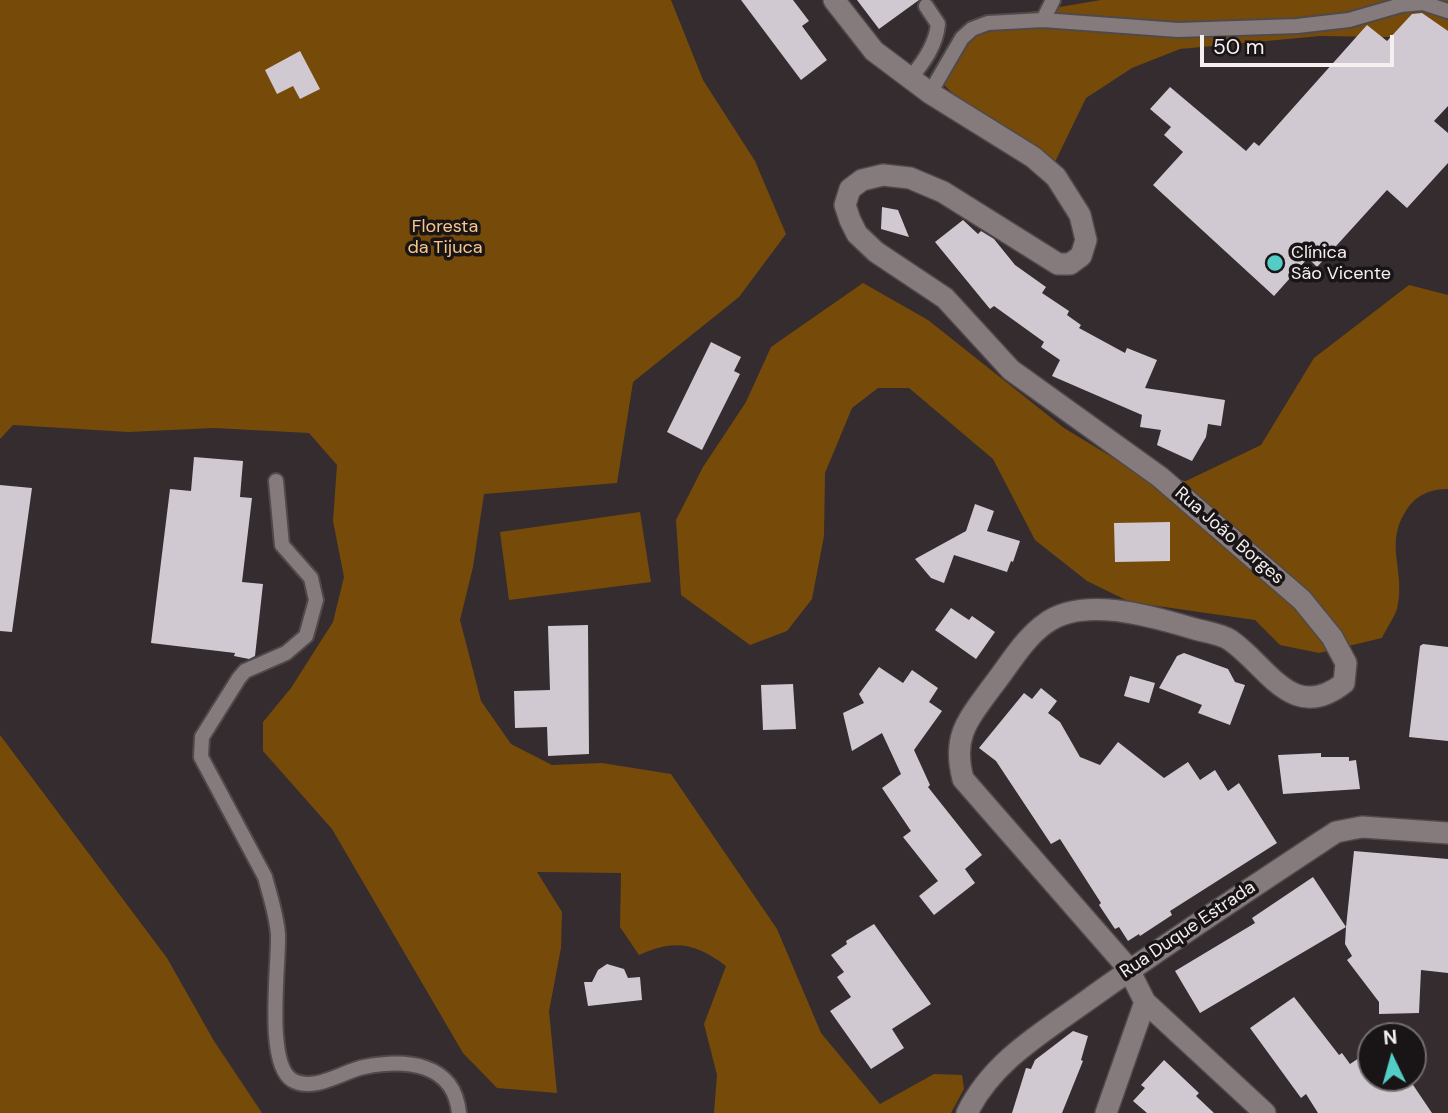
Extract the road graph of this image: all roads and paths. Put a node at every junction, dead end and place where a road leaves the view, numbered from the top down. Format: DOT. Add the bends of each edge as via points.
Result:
graph roads {
  1 [pos="834,0"];
  2 [pos="1053,0"];
  3 [pos="926,6"];
  4 [pos="1448,11"];
  5 [pos="1043,20"];
  6 [pos="911,78"];
  7 [pos="930,93"];
  8 [pos="276,481"];
  9 [pos="1448,833"];
  10 [pos="1129,968"];
  11 [pos="1144,1002"];
  12 [pos="459,1113"];
  13 [pos="967,1113"];
  14 [pos="1106,1113"];
  15 [pos="1265,1113"];
  1 -- 6 [label="street, Rua João Borges" via="874,51"];
  2 -- 5 [label="lane"];
  3 -- 6 [label="lane" via="938,24 937,32 925,61"];
  4 -- 5 [label="lane" via="1423,3 1297,26 1178,30"];
  5 -- 7 [label="lane" via="988,23 972,29"];
  6 -- 7 [label="street, Rua João Borges"];
  7 -- 10 [label="street, Rua João Borges" via="1034,156 1056,177 1080,215 1086,240 1081,256 1070,264 1058,264 943,192 910,178 883,175 862,180 850,189 845,205 857,234 876,252 946,298 1011,370 1160,477 1302,600 1346,663 1344,683 1329,694 1306,698 1284,690 1229,638 1149,615 1086,609 1065,612 1045,623 971,715 959,738 963,779"];
  8 -- 12 [label="lane" via="282,545 311,578 316,600 306,636 286,653 239,678 202,737 201,757 265,877 271,897 278,932 276,1048 281,1068 293,1081 311,1083 362,1067 401,1062 420,1066 440,1072 451,1086"];
  9 -- 10 [label="street, Rua Duque Estrada" via="1362,827 1336,832"];
  10 -- 11 [label="street, Rua João Borges"];
  10 -- 13 [label="street, Rua Duque Estrada" via="1020,1048 982,1087"];
  11 -- 14 [label="street"];
  11 -- 15 [label="street, Rua João Borges"];
}
